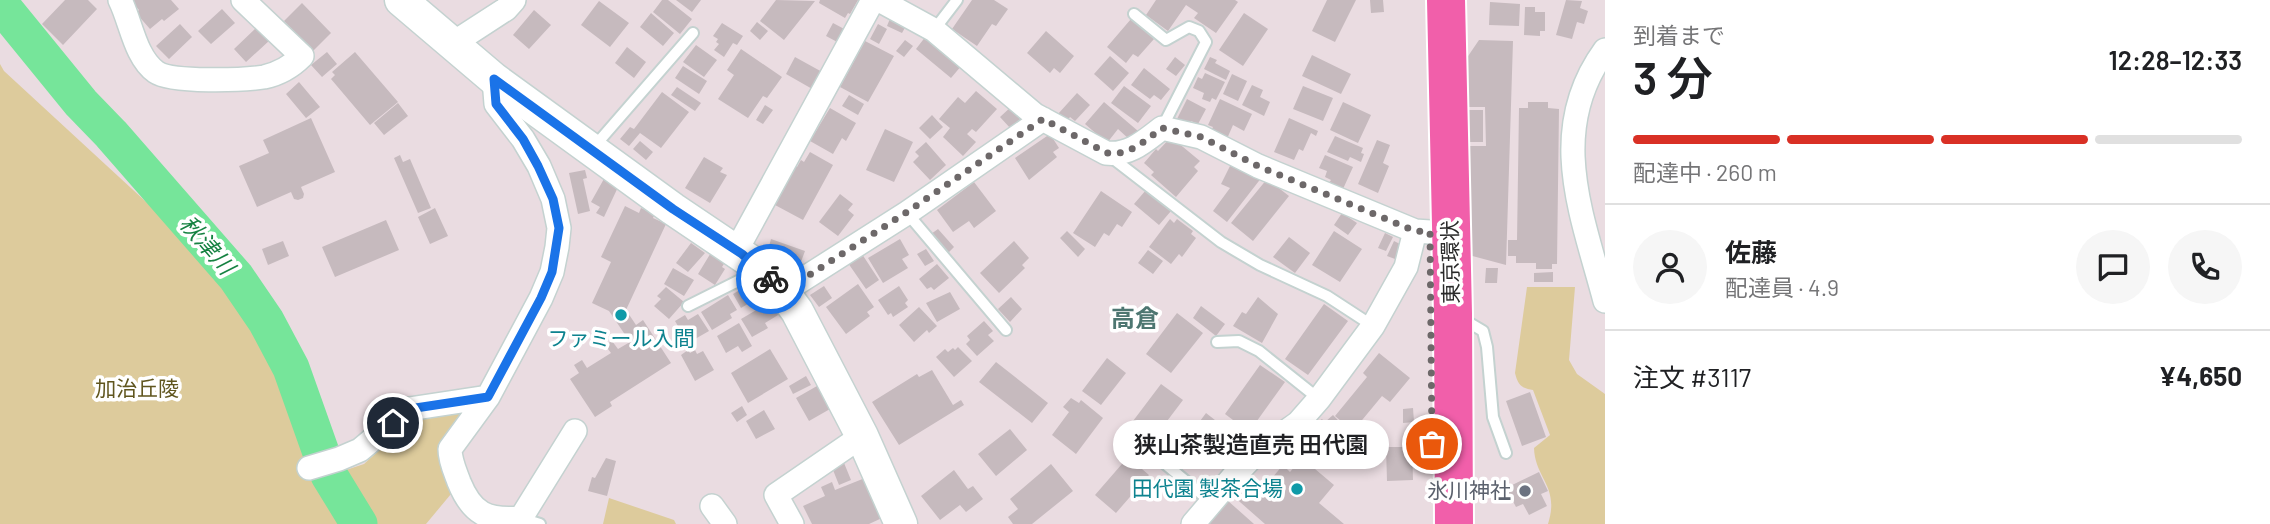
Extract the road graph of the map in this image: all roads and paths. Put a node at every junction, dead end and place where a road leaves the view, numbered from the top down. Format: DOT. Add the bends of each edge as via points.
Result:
graph roads {
  1 [pos="120,0"];
  2 [pos="243,0"];
  3 [pos="401,0"];
  4 [pos="514,0"];
  5 [pos="873,0"];
  6 [pos="879,0"];
  7 [pos="957,0"];
  8 [pos="1427,0"];
  9 [pos="1446,0"];
  10 [pos="1134,14"];
  11 [pos="934,30"];
  12 [pos="692,33"];
  13 [pos="452,44"];
  14 [pos="1605,50"];
  15 [pos="494,79"];
  16 [pos="1043,119"];
  17 [pos="1162,128"];
  18 [pos="592,150"];
  19 [pos="1107,153"];
  20 [pos="907,212"];
  21 [pos="1440,220"];
  22 [pos="736,251"];
  23 [pos="762,269"];
  24 [pos="783,292"];
  25 [pos="1605,301"];
  26 [pos="688,306"];
  27 [pos="1452,314"];
  28 [pos="1373,326"];
  29 [pos="1006,330"];
  30 [pos="1217,342"];
  31 [pos="488,397"];
  32 [pos="1319,399"];
  33 [pos="575,431"];
  34 [pos="1129,433"];
  35 [pos="862,436"];
  36 [pos="1506,453"];
  37 [pos="309,468"];
  38 [pos="1211,502"];
  39 [pos="531,521"];
  40 [pos="792,524"];
  41 [pos="901,524"];
  42 [pos="1193,524"];
  43 [pos="1433,524"];
  44 [pos="1454,524"];
  1 -- 2 [label="street" via="143,58 158,73 183,79 267,77 293,65 302,56"];
  3 -- 13 [label="street"];
  4 -- 13 [label="street"];
  5 -- 22 [label="street"];
  6 -- 11 [label="street"];
  7 -- 11 [label="lane"];
  8 -- 21 [label="highway, 東京環状"];
  9 -- 21 [label="highway, 東京環状" via="1453,87"];
  10 -- 17 [label="lane" via="1166,40 1189,27 1199,31 1206,42"];
  11 -- 16 [label="street"];
  12 -- 18 [label="lane"];
  13 -- 15 [label="street"];
  14 -- 25 [label="street" via="1578,103 1571,162"];
  15 -- 18 [label="street"];
  15 -- 31 [label="street" via="496,104 538,166 553,199 559,228 552,272"];
  16 -- 19 [label="street"];
  16 -- 20 [label="street"];
  17 -- 19 [label="street" via="1140,145 1118,155"];
  17 -- 21 [label="street" via="1201,137 1258,166"];
  18 -- 22 [label="street"];
  19 -- 28 [label="lane" via="1221,243 1327,296"];
  20 -- 24 [label="street"];
  20 -- 29 [label="lane"];
  21 -- 27 [label="highway, 東京環状"];
  21 -- 28 [label="street" via="1406,267"];
  21 -- 43 [label="highway, 東京環状"];
  22 -- 23 [label="street"];
  23 -- 24 [label="street"];
  23 -- 26 [label="lane"];
  24 -- 35 [label="street"];
  27 -- 36 [label="lane" via="1483,331 1493,416"];
  27 -- 44 [label="highway, 東京環状"];
  28 -- 32 [label="street"];
  30 -- 32 [label="lane" via="1239,341 1259,351"];
  31 -- 37 [label="street" via="409,409 360,450"];
  31 -- 39 [label="street" via="450,449 450,459 467,501 499,520"];
  32 -- 38 [label="street" via="1298,423 1257,452"];
  33 -- 39 [label="street"];
  34 -- 38 [label="lane"];
  35 -- 40 [label="street" via="776,495"];
  35 -- 41 [label="street"];
  38 -- 42 [label="street"];
}
